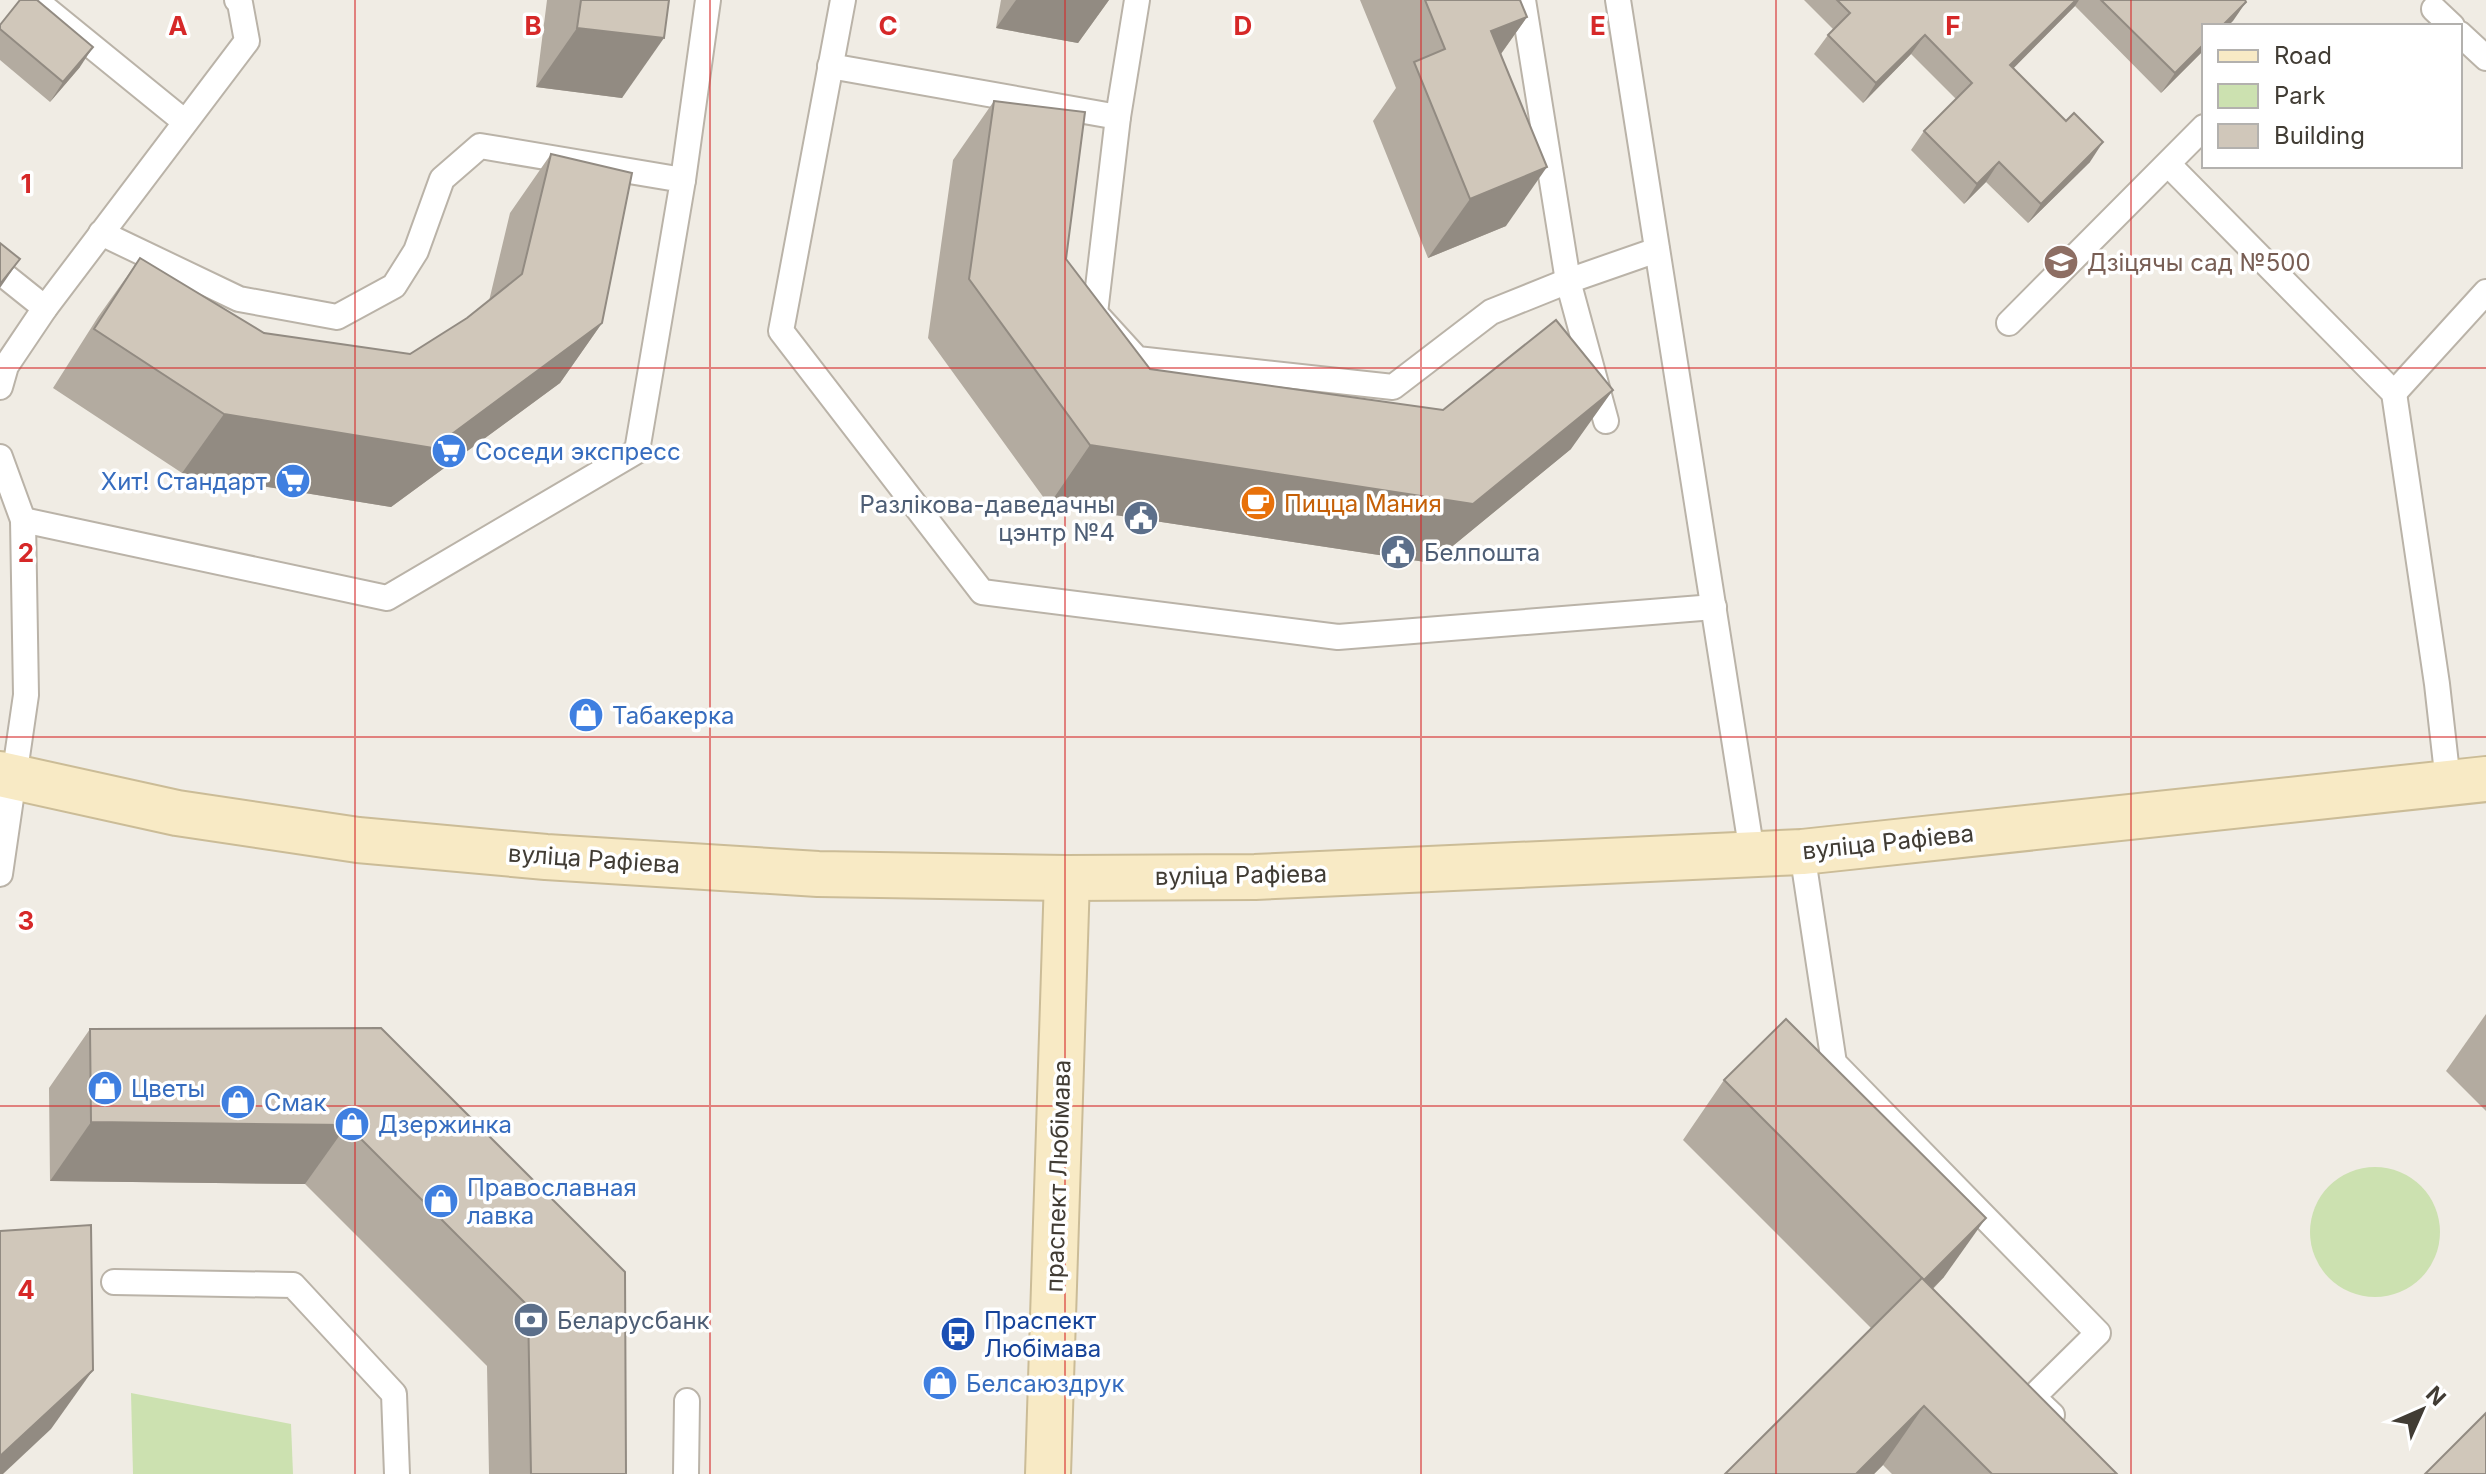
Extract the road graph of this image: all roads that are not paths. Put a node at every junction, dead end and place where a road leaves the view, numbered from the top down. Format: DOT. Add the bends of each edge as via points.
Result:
graph roads {
  1 [pos="35,0"];
  2 [pos="237,0"];
  3 [pos="708,0"];
  4 [pos="843,0"];
  5 [pos="1137,0"];
  6 [pos="1523,0"];
  7 [pos="1618,0"];
  8 [pos="2462,36"];
  9 [pos="2486,58"];
  10 [pos="830,66"];
  11 [pos="1118,117"];
  12 [pos="185,122"];
  13 [pos="2202,129"];
  14 [pos="2168,164"];
  15 [pos="683,180"];
  16 [pos="101,233"];
  17 [pos="1657,250"];
  18 [pos="0,272"];
  19 [pos="1568,281"];
  20 [pos="2486,292"];
  21 [pos="45,308"];
  22 [pos="2009,323"];
  23 [pos="0,387"];
  24 [pos="2394,393"];
  25 [pos="1606,421"];
  26 [pos="0,457"];
  27 [pos="23,520"];
  28 [pos="1714,607"];
  29 [pos="8,776"];
  30 [pos="2467,780"];
  31 [pos="1802,852"];
  32 [pos="1752,853"];
  33 [pos="0,874"];
  34 [pos="1067,878"];
  35 [pos="114,1282"];
  36 [pos="687,1401"];
  37 [pos="2066,1430"];
  38 [pos="397,1474"];
  39 [pos="686,1474"];
  40 [pos="1048,1474"];
  1 -- 12 [label="lane"];
  2 -- 12 [label="lane" via="247,41"];
  3 -- 15 [label="lane"];
  4 -- 10 [label="lane"];
  5 -- 11 [label="lane"];
  6 -- 19 [label="lane"];
  7 -- 17 [label="lane"];
  8 -- 9 [label="lane"];
  10 -- 11 [label="lane"];
  10 -- 28 [label="lane" via="781,331 982,592 1338,637"];
  11 -- 19 [label="lane" via="1095,313 1137,359 1393,387 1491,312"];
  12 -- 16 [label="lane"];
  13 -- 14 [label="lane"];
  14 -- 22 [label="lane"];
  14 -- 24 [label="lane"];
  15 -- 16 [label="lane" via="480,146 442,179 416,251 394,286 337,317 239,299"];
  15 -- 27 [label="lane" via="637,451 387,598"];
  16 -- 21 [label="lane"];
  17 -- 19 [label="lane"];
  17 -- 28 [label="lane"];
  18 -- 21 [label="lane"];
  19 -- 25 [label="lane"];
  20 -- 24 [label="lane"];
  21 -- 23 [label="lane" via="6,366"];
  24 -- 30 [label="lane" via="2437,684"];
  26 -- 27 [label="lane"];
  27 -- 29 [label="lane" via="26,695"];
  28 -- 32 [label="lane"];
  29 -- 33 [label="lane"];
  29 -- 34 [label="main road, вуліца Рафіева" via="177,813 358,840 818,874"];
  30 -- 31 [label="main road, вуліца Рафіева"];
  31 -- 32 [label="main road, вуліца Рафіева"];
  31 -- 37 [label="lane" via="1834,1063 2098,1333 2033,1397"];
  32 -- 34 [label="main road, вуліца Рафіева" via="1255,877"];
  34 -- 40 [label="main road, праспект Любімава"];
  35 -- 38 [label="lane" via="293,1285 394,1394"];
  36 -- 39 [label="lane"];
}
